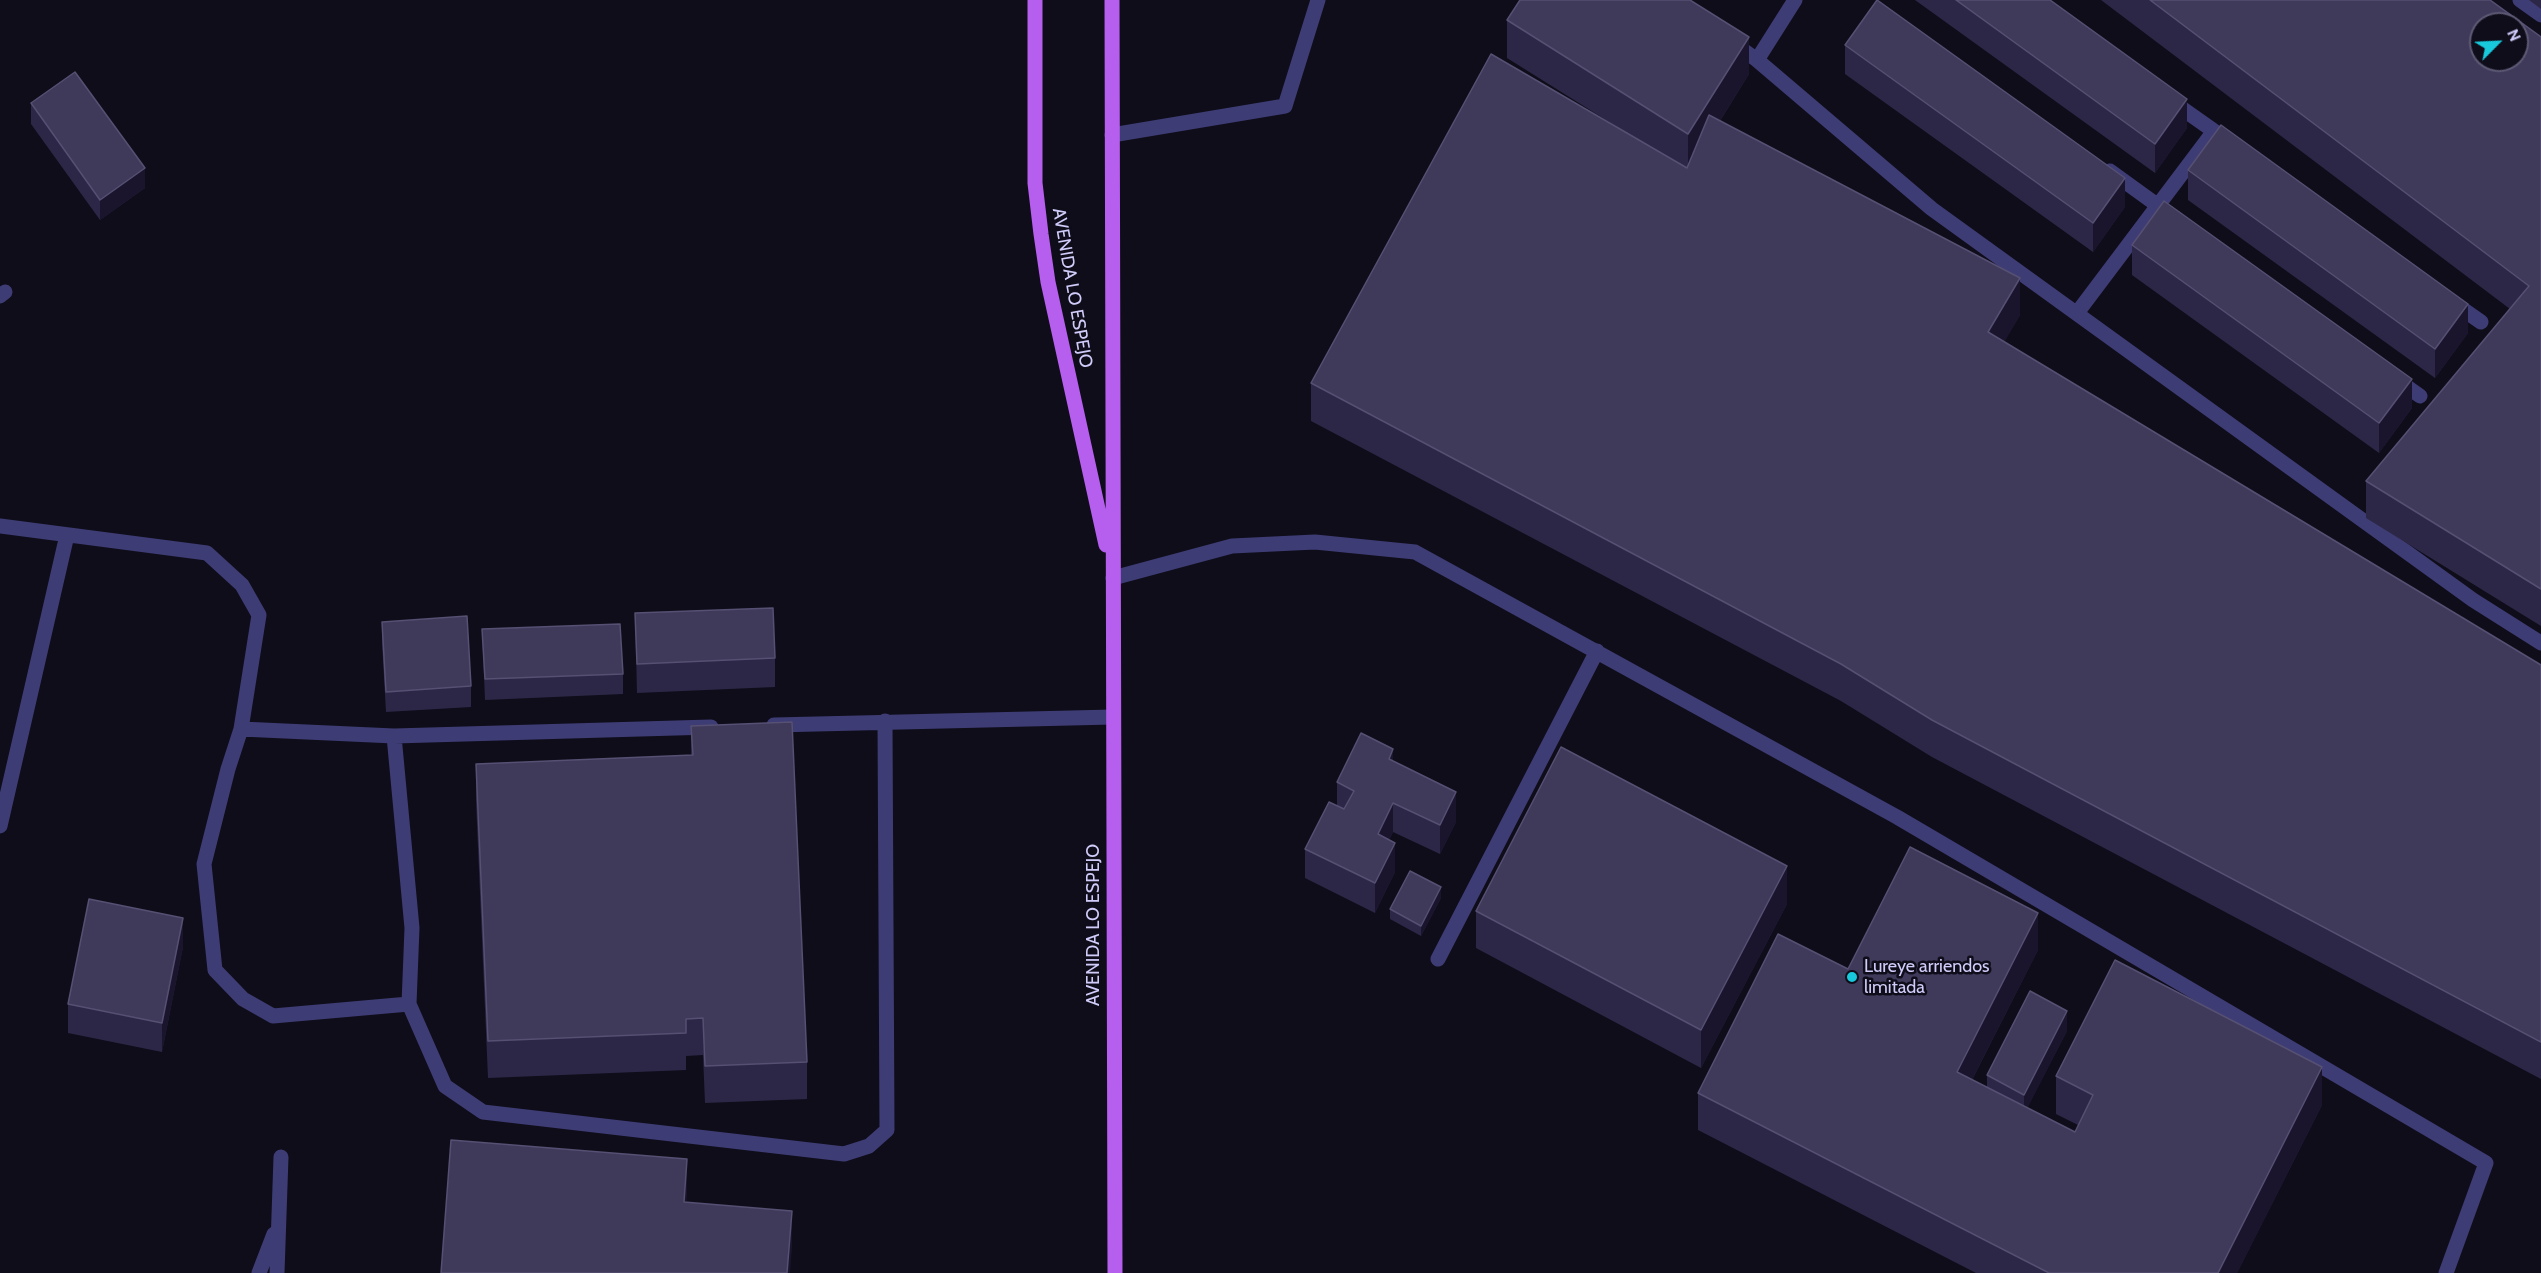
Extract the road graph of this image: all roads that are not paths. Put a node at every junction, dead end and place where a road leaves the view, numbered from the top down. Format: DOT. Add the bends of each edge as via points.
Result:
graph roads {
  1 [pos="1035,0"];
  2 [pos="1112,0"];
  3 [pos="1318,0"];
  4 [pos="1795,0"];
  5 [pos="2520,0"];
  6 [pos="2541,15"];
  7 [pos="1720,33"];
  8 [pos="1757,60"];
  9 [pos="2156,89"];
  10 [pos="2214,131"];
  11 [pos="1112,135"];
  12 [pos="2242,151"];
  13 [pos="2100,164"];
  14 [pos="2158,205"];
  15 [pos="2186,226"];
  16 [pos="2443,295"];
  17 [pos="2077,313"];
  18 [pos="2481,322"];
  19 [pos="2383,369"];
  20 [pos="2420,396"];
  21 [pos="0,526"];
  22 [pos="67,535"];
  23 [pos="1113,578"];
  24 [pos="2541,643"];
  25 [pos="1597,651"];
  26 [pos="1113,717"];
  27 [pos="885,721"];
  28 [pos="753,725"];
  29 [pos="729,726"];
  30 [pos="241,729"];
  31 [pos="394,736"];
  32 [pos="0,826"];
  33 [pos="1438,959"];
  34 [pos="409,1004"];
  35 [pos="281,1157"];
  36 [pos="279,1221"];
  37 [pos="259,1273"];
  38 [pos="277,1273"];
  39 [pos="1115,1273"];
  40 [pos="2446,1273"];
  1 -- 23 [label="main road, AVENIDA LO ESPEJO" via="1035,173 1041,234"];
  2 -- 11 [label="main road, AVENIDA LO ESPEJO"];
  3 -- 11 [label="lane" via="1285,106"];
  4 -- 8 [label="lane"];
  5 -- 6 [label="lane"];
  7 -- 8 [label="lane"];
  8 -- 17 [label="lane" via="1932,208"];
  9 -- 10 [label="lane"];
  10 -- 12 [label="lane"];
  10 -- 14 [label="lane"];
  11 -- 23 [label="main road, AVENIDA LO ESPEJO"];
  13 -- 14 [label="lane"];
  14 -- 15 [label="lane"];
  14 -- 17 [label="lane"];
  16 -- 18 [label="lane"];
  17 -- 24 [label="lane" via="2473,600"];
  19 -- 20 [label="lane"];
  21 -- 22 [label="lane"];
  22 -- 30 [label="lane" via="207,553 242,585 259,615"];
  22 -- 32 [label="lane"];
  23 -- 25 [label="lane" via="1232,546 1315,542 1415,552"];
  23 -- 26 [label="main road, AVENIDA LO ESPEJO"];
  25 -- 33 [label="lane"];
  25 -- 40 [label="lane" via="1898,817 2486,1163"];
  26 -- 27 [label="lane"];
  26 -- 39 [label="main road, AVENIDA LO ESPEJO"];
  27 -- 28 [label="lane"];
  27 -- 34 [label="lane" via="887,1130 869,1146 844,1154 483,1112 446,1086"];
  29 -- 31 [label="lane"];
  30 -- 31 [label="lane"];
  30 -- 34 [label="lane" via="204,864 215,970 243,999 273,1016"];
  31 -- 34 [label="lane" via="412,928"];
  35 -- 36 [label="lane"];
  36 -- 37 [label="lane"];
  36 -- 38 [label="lane"];
}
